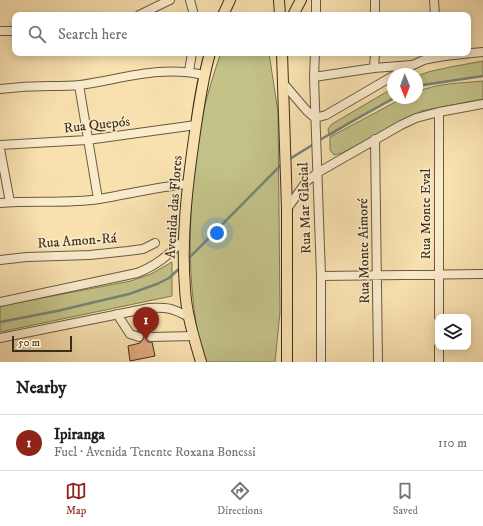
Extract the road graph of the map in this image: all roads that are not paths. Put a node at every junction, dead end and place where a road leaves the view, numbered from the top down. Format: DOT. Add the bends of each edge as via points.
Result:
graph roads {
  1 [pos="170,0"];
  2 [pos="190,0"];
  3 [pos="230,0"];
  4 [pos="279,0"];
  5 [pos="301,0"];
  6 [pos="316,0"];
  7 [pos="375,0"];
  8 [pos="434,0"];
  9 [pos="145,12"];
  10 [pos="193,12"];
  11 [pos="224,12"];
  12 [pos="280,12"];
  13 [pos="295,12"];
  14 [pos="316,12"];
  15 [pos="376,12"];
  16 [pos="435,12"];
  17 [pos="0,31"];
  18 [pos="12,31"];
  19 [pos="483,52"];
  20 [pos="471,53"];
  21 [pos="192,56"];
  22 [pos="209,56"];
  23 [pos="282,56"];
  24 [pos="315,56"];
  25 [pos="375,56"];
  26 [pos="433,56"];
  27 [pos="412,65"];
  28 [pos="374,68"];
  29 [pos="407,68"];
  30 [pos="189,71"];
  31 [pos="204,74"];
  32 [pos="314,77"];
  33 [pos="387,79"];
  34 [pos="284,84"];
  35 [pos="79,85"];
  36 [pos="0,89"];
  37 [pos="483,104"];
  38 [pos="439,112"];
  39 [pos="315,118"];
  40 [pos="196,125"];
  41 [pos="375,139"];
  42 [pos="87,140"];
  43 [pos="0,145"];
  44 [pos="0,149"];
  45 [pos="317,173"];
  46 [pos="187,184"];
  47 [pos="98,199"];
  48 [pos="10,202"];
  49 [pos="0,203"];
  50 [pos="288,209"];
  51 [pos="185,239"];
  52 [pos="154,243"];
  53 [pos="0,260"];
  54 [pos="438,274"];
  55 [pos="483,274"];
  56 [pos="377,275"];
  57 [pos="321,276"];
  58 [pos="0,302"];
  59 [pos="117,314"];
  60 [pos="438,314"];
  61 [pos="189,317"];
  62 [pos="194,336"];
  63 [pos="139,337"];
  64 [pos="151,337"];
  65 [pos="0,338"];
  66 [pos="439,350"];
  67 [pos="201,362"];
  68 [pos="287,362"];
  69 [pos="321,362"];
  70 [pos="378,362"];
  71 [pos="439,362"];
  1 -- 9 [label="street"];
  2 -- 10 [label="street"];
  3 -- 11 [label="main road"];
  4 -- 12 [label="main road"];
  5 -- 13 [label="main road"];
  6 -- 14 [label="street"];
  7 -- 15 [label="street"];
  8 -- 16 [label="street"];
  17 -- 18 [label="street"];
  19 -- 20 [label="street"];
  21 -- 30 [label="street"];
  22 -- 31 [label="main road, Avenida das Flores"];
  23 -- 34 [label="main road"];
  24 -- 32 [label="street, Rua Mar Glacial"];
  25 -- 28 [label="street"];
  26 -- 27 [label="street"];
  27 -- 28 [label="street"];
  27 -- 29 [label="street"];
  28 -- 32 [label="street"];
  30 -- 31 [label="street"];
  30 -- 35 [label="street" via="139,73"];
  31 -- 40 [label="main road, Avenida das Flores"];
  32 -- 39 [label="street, Rua Mar Glacial"];
  33 -- 39 [label="street" via="326,115"];
  34 -- 39 [label="street"];
  34 -- 50 [label="main road"];
  35 -- 36 [label="street"];
  35 -- 42 [label="street"];
  37 -- 38 [label="street"];
  38 -- 41 [label="street" via="416,118"];
  38 -- 54 [label="street, Rua Monte Eval"];
  39 -- 45 [label="street, Rua Mar Glacial"];
  40 -- 42 [label="street, Rua Quepós"];
  40 -- 46 [label="main road, Avenida das Flores"];
  41 -- 45 [label="street"];
  41 -- 56 [label="street, Rua Monte Aimoré"];
  42 -- 43 [label="street, Rua Quepós"];
  42 -- 47 [label="street"];
  44 -- 48 [label="street"];
  45 -- 50 [label="street" via="306,182"];
  45 -- 57 [label="street, Rua Mar Glacial"];
  46 -- 47 [label="street" via="162,186"];
  46 -- 51 [label="main road, Avenida das Flores"];
  47 -- 48 [label="street"];
  48 -- 49 [label="street"];
  50 -- 68 [label="main road"];
  51 -- 58 [label="street" via="161,261 137,273"];
  51 -- 61 [label="main road, Avenida das Flores" via="185,289"];
  52 -- 53 [label="street, Rua Amon-Rá" via="144,249 128,251"];
  54 -- 55 [label="street"];
  54 -- 56 [label="street"];
  54 -- 60 [label="street, Rua Monte Eval"];
  56 -- 57 [label="street"];
  56 -- 70 [label="street, Rua Monte Aimoré"];
  57 -- 69 [label="street, Rua Mar Glacial"];
  59 -- 61 [label="street" via="168,307"];
  59 -- 63 [label="street" via="130,334"];
  59 -- 65 [label="street"];
  61 -- 62 [label="main road, Avenida das Flores"];
  62 -- 64 [label="street"];
  62 -- 67 [label="main road, Avenida das Flores"];
  66 -- 71 [label="street"];
}
